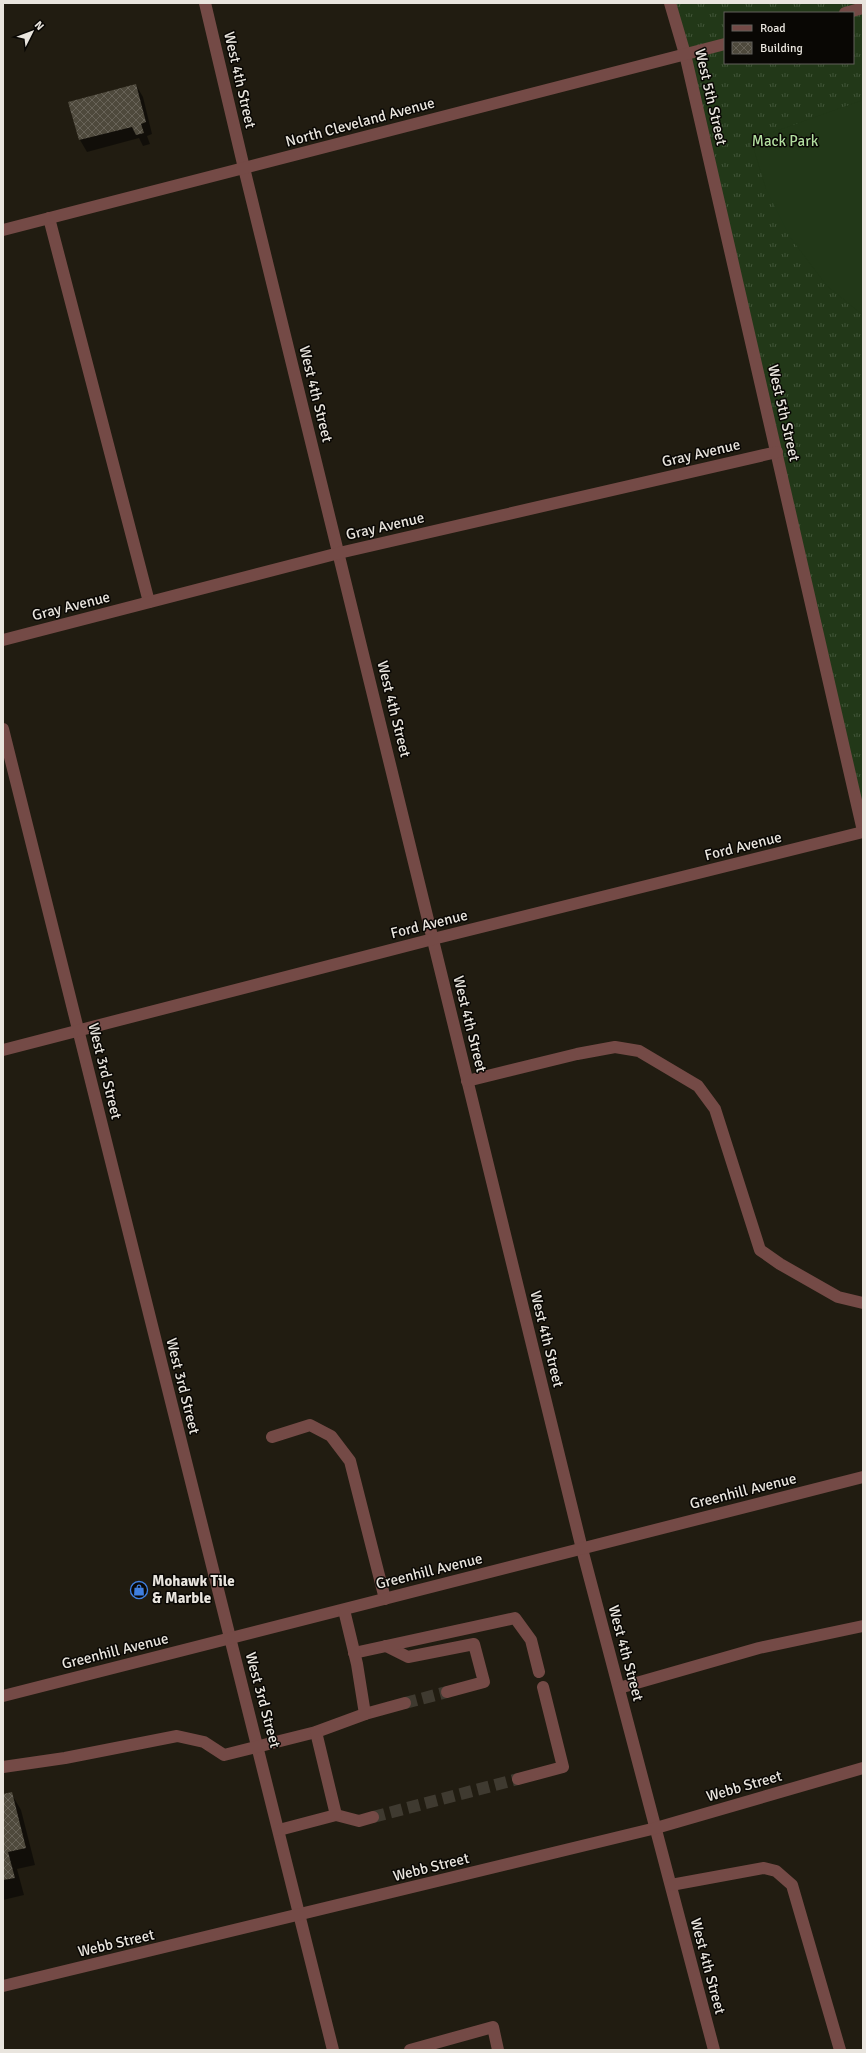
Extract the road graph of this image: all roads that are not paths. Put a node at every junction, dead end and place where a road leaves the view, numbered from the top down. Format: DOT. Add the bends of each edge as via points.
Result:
graph roads {
  1 [pos="205,3"];
  2 [pos="670,3"];
  3 [pos="863,8"];
  4 [pos="849,12"];
  5 [pos="724,44"];
  6 [pos="685,54"];
  7 [pos="244,168"];
  8 [pos="49,218"];
  9 [pos="3,230"];
  10 [pos="777,452"];
  11 [pos="339,553"];
  12 [pos="149,602"];
  13 [pos="3,640"];
  14 [pos="3,729"];
  15 [pos="863,832"];
  16 [pos="433,939"];
  17 [pos="78,1031"];
  18 [pos="3,1050"];
  19 [pos="468,1081"];
  20 [pos="863,1303"];
  21 [pos="272,1437"];
  22 [pos="863,1477"];
  23 [pos="582,1549"];
  24 [pos="385,1599"];
  25 [pos="344,1610"];
  26 [pos="863,1626"];
  27 [pos="230,1638"];
  28 [pos="386,1646"];
  29 [pos="354,1653"];
  30 [pos="539,1672"];
  31 [pos="543,1687"];
  32 [pos="619,1688"];
  33 [pos="446,1692"];
  34 [pos="3,1696"];
  35 [pos="405,1703"];
  36 [pos="365,1714"];
  37 [pos="316,1732"];
  38 [pos="258,1747"];
  39 [pos="3,1767"];
  40 [pos="863,1768"];
  41 [pos="518,1779"];
  42 [pos="336,1814"];
  43 [pos="373,1817"];
  44 [pos="656,1828"];
  45 [pos="279,1830"];
  46 [pos="671,1885"];
  47 [pos="299,1916"];
  48 [pos="3,1986"];
  49 [pos="333,2050"];
  50 [pos="410,2050"];
  51 [pos="498,2050"];
  52 [pos="714,2050"];
  53 [pos="840,2050"];
  1 -- 7 [label="street, West 4th Street"];
  2 -- 6 [label="street, West 5th Street"];
  3 -- 4 [label="street"];
  5 -- 6 [label="street, North Cleveland Avenue"];
  6 -- 7 [label="street, North Cleveland Avenue"];
  6 -- 10 [label="street, West 5th Street"];
  7 -- 8 [label="street, North Cleveland Avenue"];
  7 -- 11 [label="street, West 4th Street"];
  8 -- 9 [label="street, North Cleveland Avenue"];
  8 -- 12 [label="street"];
  10 -- 11 [label="street, Gray Avenue"];
  10 -- 15 [label="street, West 5th Street"];
  11 -- 12 [label="street, Gray Avenue"];
  11 -- 16 [label="street, West 4th Street"];
  12 -- 13 [label="street, Gray Avenue"];
  14 -- 17 [label="street, West 3rd Street"];
  15 -- 16 [label="street, Ford Avenue"];
  16 -- 17 [label="street, Ford Avenue"];
  16 -- 19 [label="street, West 4th Street"];
  17 -- 18 [label="street, Ford Avenue"];
  17 -- 27 [label="street, West 3rd Street"];
  19 -- 20 [label="street" via="615,1047 639,1051 698,1086 715,1109 760,1250 838,1297"];
  19 -- 23 [label="street, West 4th Street"];
  21 -- 24 [label="street" via="310,1425 330,1436 350,1461"];
  22 -- 23 [label="street, Greenhill Avenue"];
  23 -- 24 [label="street, Greenhill Avenue"];
  23 -- 32 [label="street, West 4th Street"];
  24 -- 25 [label="street, Greenhill Avenue"];
  25 -- 27 [label="street, Greenhill Avenue"];
  25 -- 29 [label="street"];
  26 -- 32 [label="street" via="759,1648"];
  27 -- 34 [label="street, Greenhill Avenue"];
  27 -- 38 [label="street, West 3rd Street"];
  28 -- 29 [label="street"];
  28 -- 30 [label="street" via="515,1618 531,1640"];
  28 -- 33 [label="street" via="408,1657 474,1644 484,1682"];
  29 -- 36 [label="street"];
  31 -- 41 [label="street" via="563,1767"];
  32 -- 44 [label="street, West 4th Street"];
  35 -- 36 [label="street"];
  36 -- 37 [label="street"];
  37 -- 38 [label="street"];
  37 -- 42 [label="street"];
  38 -- 39 [label="street" via="224,1755 204,1742 177,1736 65,1758"];
  38 -- 45 [label="street, West 3rd Street"];
  40 -- 44 [label="street, Webb Street"];
  42 -- 43 [label="street" via="359,1821"];
  42 -- 45 [label="street"];
  44 -- 46 [label="street, West 4th Street"];
  44 -- 47 [label="street, Webb Street"];
  45 -- 47 [label="street, West 3rd Street"];
  46 -- 52 [label="street, West 4th Street"];
  46 -- 53 [label="street" via="764,1868 776,1870 792,1885"];
  47 -- 48 [label="street, Webb Street"];
  47 -- 49 [label="street, West 3rd Street"];
  50 -- 51 [label="street" via="492,2027"];
}
